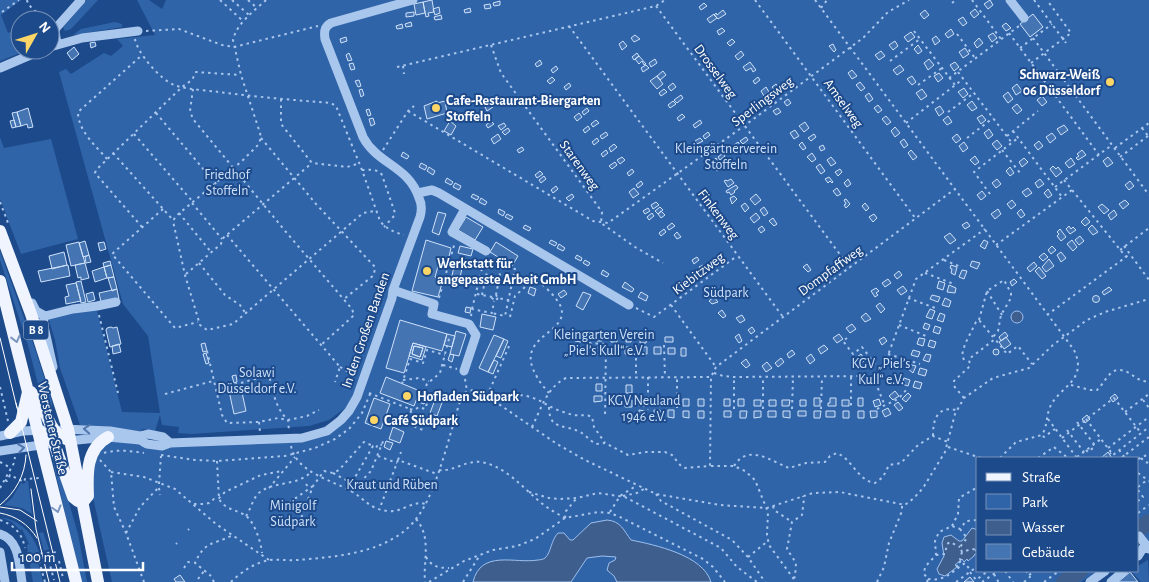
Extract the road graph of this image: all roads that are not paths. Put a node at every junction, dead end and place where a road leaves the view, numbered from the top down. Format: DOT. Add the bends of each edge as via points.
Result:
graph roads {
  1 [pos="81,0"];
  2 [pos="413,0"];
  3 [pos="1010,0"];
  4 [pos="1022,22"];
  5 [pos="60,24"];
  6 [pos="136,32"];
  7 [pos="60,44"];
  8 [pos="19,60"];
  9 [pos="0,68"];
  10 [pos="418,193"];
  11 [pos="466,208"];
  12 [pos="0,231"];
  13 [pos="486,251"];
  14 [pos="12,262"];
  15 [pos="0,281"];
  16 [pos="393,290"];
  17 [pos="116,302"];
  18 [pos="629,305"];
  19 [pos="45,316"];
  20 [pos="464,371"];
  21 [pos="28,390"];
  22 [pos="58,399"];
  23 [pos="6,431"];
  24 [pos="69,434"];
  25 [pos="47,437"];
  26 [pos="108,437"];
  27 [pos="140,438"];
  28 [pos="0,451"];
  29 [pos="82,504"];
  30 [pos="0,534"];
  31 [pos="1139,536"];
  32 [pos="1144,548"];
  33 [pos="0,552"];
  34 [pos="1104,572"];
  35 [pos="1123,572"];
  36 [pos="5,582"];
  37 [pos="22,582"];
  38 [pos="76,582"];
  39 [pos="98,582"];
  40 [pos="1090,582"];
  41 [pos="1111,582"];
  1 -- 5 [label="street"];
  2 -- 10 [label="street" via="331,23 325,27 325,39 363,138 379,156 407,176"];
  3 -- 4 [label="street"];
  6 -- 7 [label="street"];
  8 -- 9 [label="street"];
  10 -- 11 [label="street" via="432,190"];
  10 -- 16 [label="street, In den Großen Banden" via="422,212"];
  11 -- 13 [label="street" via="452,232"];
  11 -- 18 [label="street"];
  12 -- 14 [label="main road, Werstener Straße / B 8"];
  14 -- 19 [label="street, Werstener Straße" via="34,308"];
  14 -- 22 [label="main road, Werstener Straße / B 8"];
  15 -- 21 [label="main road, Werstener Straße / B 8, one-way"];
  16 -- 20 [label="street" via="434,304 432,314 469,324 476,335"];
  16 -- 27 [label="street, In den Großen Banden" via="360,389 349,411 327,431 290,438 170,443 163,437 148,434"];
  17 -- 19 [label="street"];
  19 -- 22 [label="street, Werstener Straße" via="43,322 59,388"];
  21 -- 23 [label="main road" via="21,422"];
  21 -- 25 [label="main road, Werstener Straße / B 8"];
  22 -- 24 [label="main road, Werstener Straße / B 8"];
  22 -- 25 [label="street" via="57,422"];
  23 -- 25 [label="street"];
  24 -- 25 [label="main road"];
  24 -- 26 [label="street, In den Großen Banden"];
  27 -- 24 [label="street, In den Großen Banden, one-way" via="110,431"];
  24 -- 29 [label="main road, Werstener Straße / B 8"];
  28 -- 25 [label="street, one-way"];
  25 -- 29 [label="main road" via="62,463 73,497"];
  25 -- 38 [label="main road, Werstener Straße / B 8, one-way"];
  26 -- 27 [label="street, In den Großen Banden"];
  26 -- 29 [label="main road" via="99,443 92,455 87,473 88,496"];
  29 -- 39 [label="main road, Werstener Straße / B 8"];
  30 -- 37 [label="street" via="9,538 16,547"];
  31 -- 32 [label="street"];
  33 -- 36 [label="street"];
  34 -- 40 [label="street"];
  35 -- 41 [label="street"];
}
